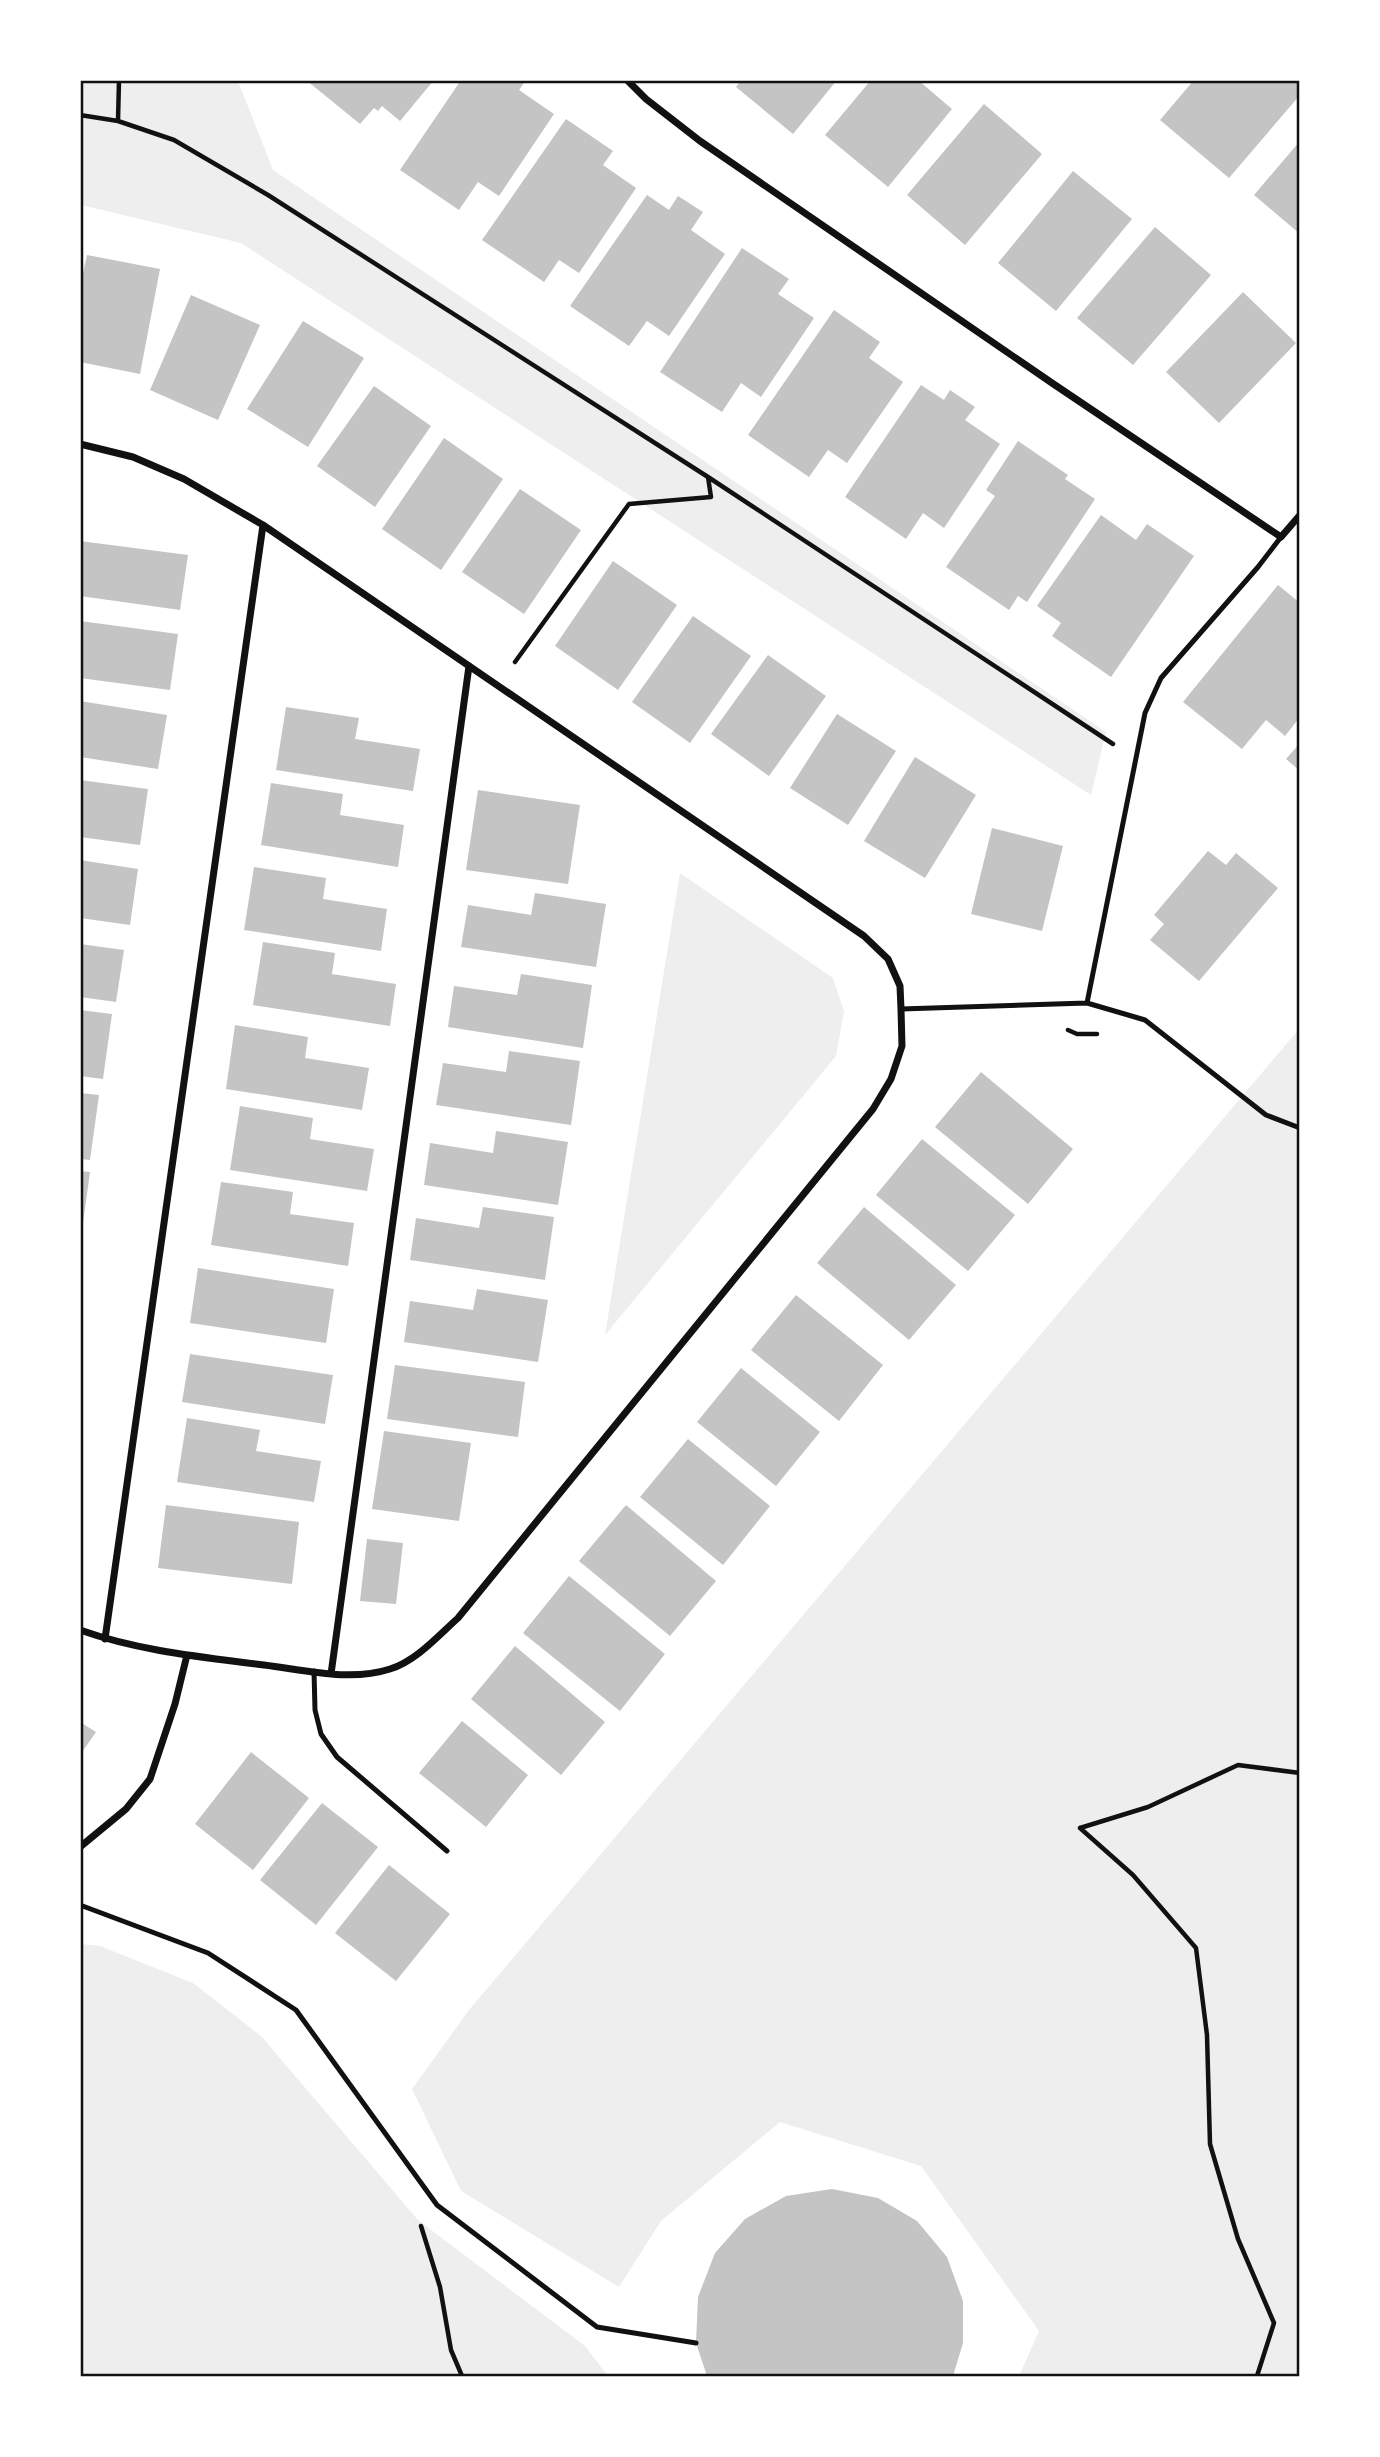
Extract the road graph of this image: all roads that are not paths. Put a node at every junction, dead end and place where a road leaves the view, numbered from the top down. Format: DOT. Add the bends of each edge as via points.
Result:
graph roads {
  1 [pos="627,80"];
  2 [pos="80,444"];
  3 [pos="1300,515"];
  4 [pos="263,525"];
  5 [pos="1282,537"];
  6 [pos="469,666"];
  7 [pos="1087,1003"];
  8 [pos="901,1009"];
  9 [pos="1300,1128"];
  10 [pos="80,1630"];
  11 [pos="105,1639"];
  12 [pos="187,1655"];
  13 [pos="314,1671"];
  14 [pos="331,1674"];
  15 [pos="80,1847"];
  16 [pos="447,1851"];
  17 [pos="80,1905"];
  18 [pos="696,2343"];
  1 -- 5 [label="street" via="712,149"];
  2 -- 4 [label="street" via="134,457 184,479"];
  3 -- 5 [label="street"];
  4 -- 6 [label="street"];
  4 -- 11 [label="street"];
  5 -- 7 [label="lane" via="1161,678 1145,713"];
  6 -- 8 [label="street" via="864,936 888,959 900,986"];
  6 -- 14 [label="street"];
  7 -- 8 [label="lane"];
  7 -- 9 [label="lane" via="1145,1020 1266,1115"];
  8 -- 14 [label="street" via="902,1046 891,1079 873,1109 457,1618 425,1648 393,1669"];
  10 -- 11 [label="street"];
  11 -- 12 [label="street"];
  12 -- 13 [label="street"];
  12 -- 15 [label="street" via="150,1779 126,1809"];
  13 -- 14 [label="street"];
  13 -- 16 [label="lane" via="321,1734 337,1757"];
  17 -- 18 [label="lane" via="208,1953 296,2010 437,2205 597,2327"];
}
